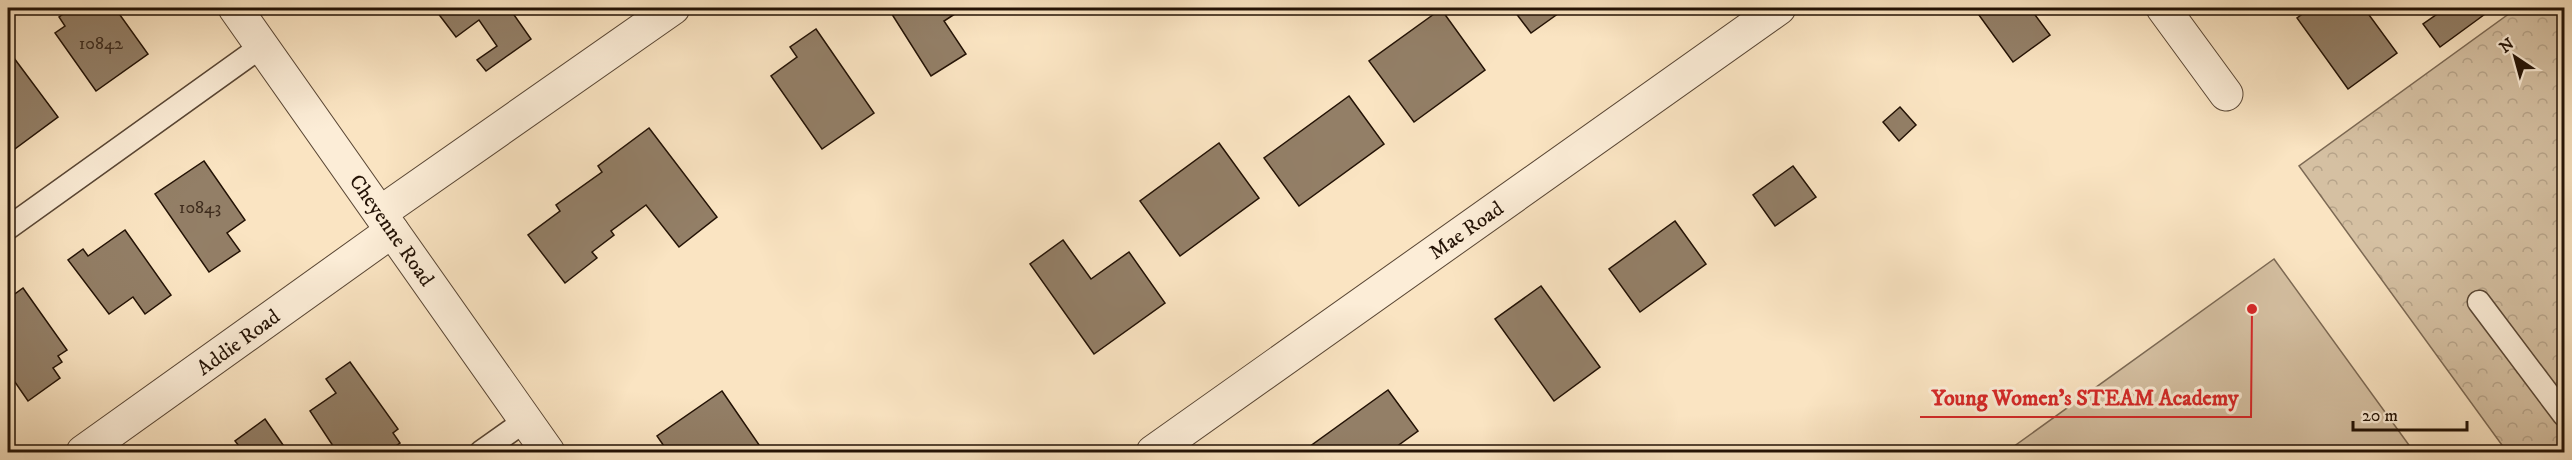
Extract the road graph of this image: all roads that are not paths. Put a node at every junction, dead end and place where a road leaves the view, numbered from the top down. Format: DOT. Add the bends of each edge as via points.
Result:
graph roads {
  1 [pos="235,8"];
  2 [pos="673,8"];
  3 [pos="1779,8"];
  4 [pos="2163,8"];
  5 [pos="262,46"];
  6 [pos="2226,94"];
  7 [pos="386,222"];
  8 [pos="8,228"];
  9 [pos="2479,302"];
  10 [pos="2565,415"];
  11 [pos="526,420"];
  12 [pos="83,453"];
  13 [pos="481,453"];
  14 [pos="548,453"];
  15 [pos="1153,453"];
  1 -- 5 [label="street, Cheyenne Road"];
  2 -- 7 [label="street, Addie Road"];
  3 -- 15 [label="street, Mae Road"];
  4 -- 6 [label="street"];
  5 -- 7 [label="street, Cheyenne Road"];
  5 -- 8 [label="lane"];
  7 -- 11 [label="street, Cheyenne Road"];
  7 -- 12 [label="street, Addie Road"];
  9 -- 10 [label="lane"];
  11 -- 13 [label="lane"];
  11 -- 14 [label="street, Cheyenne Road"];
}
